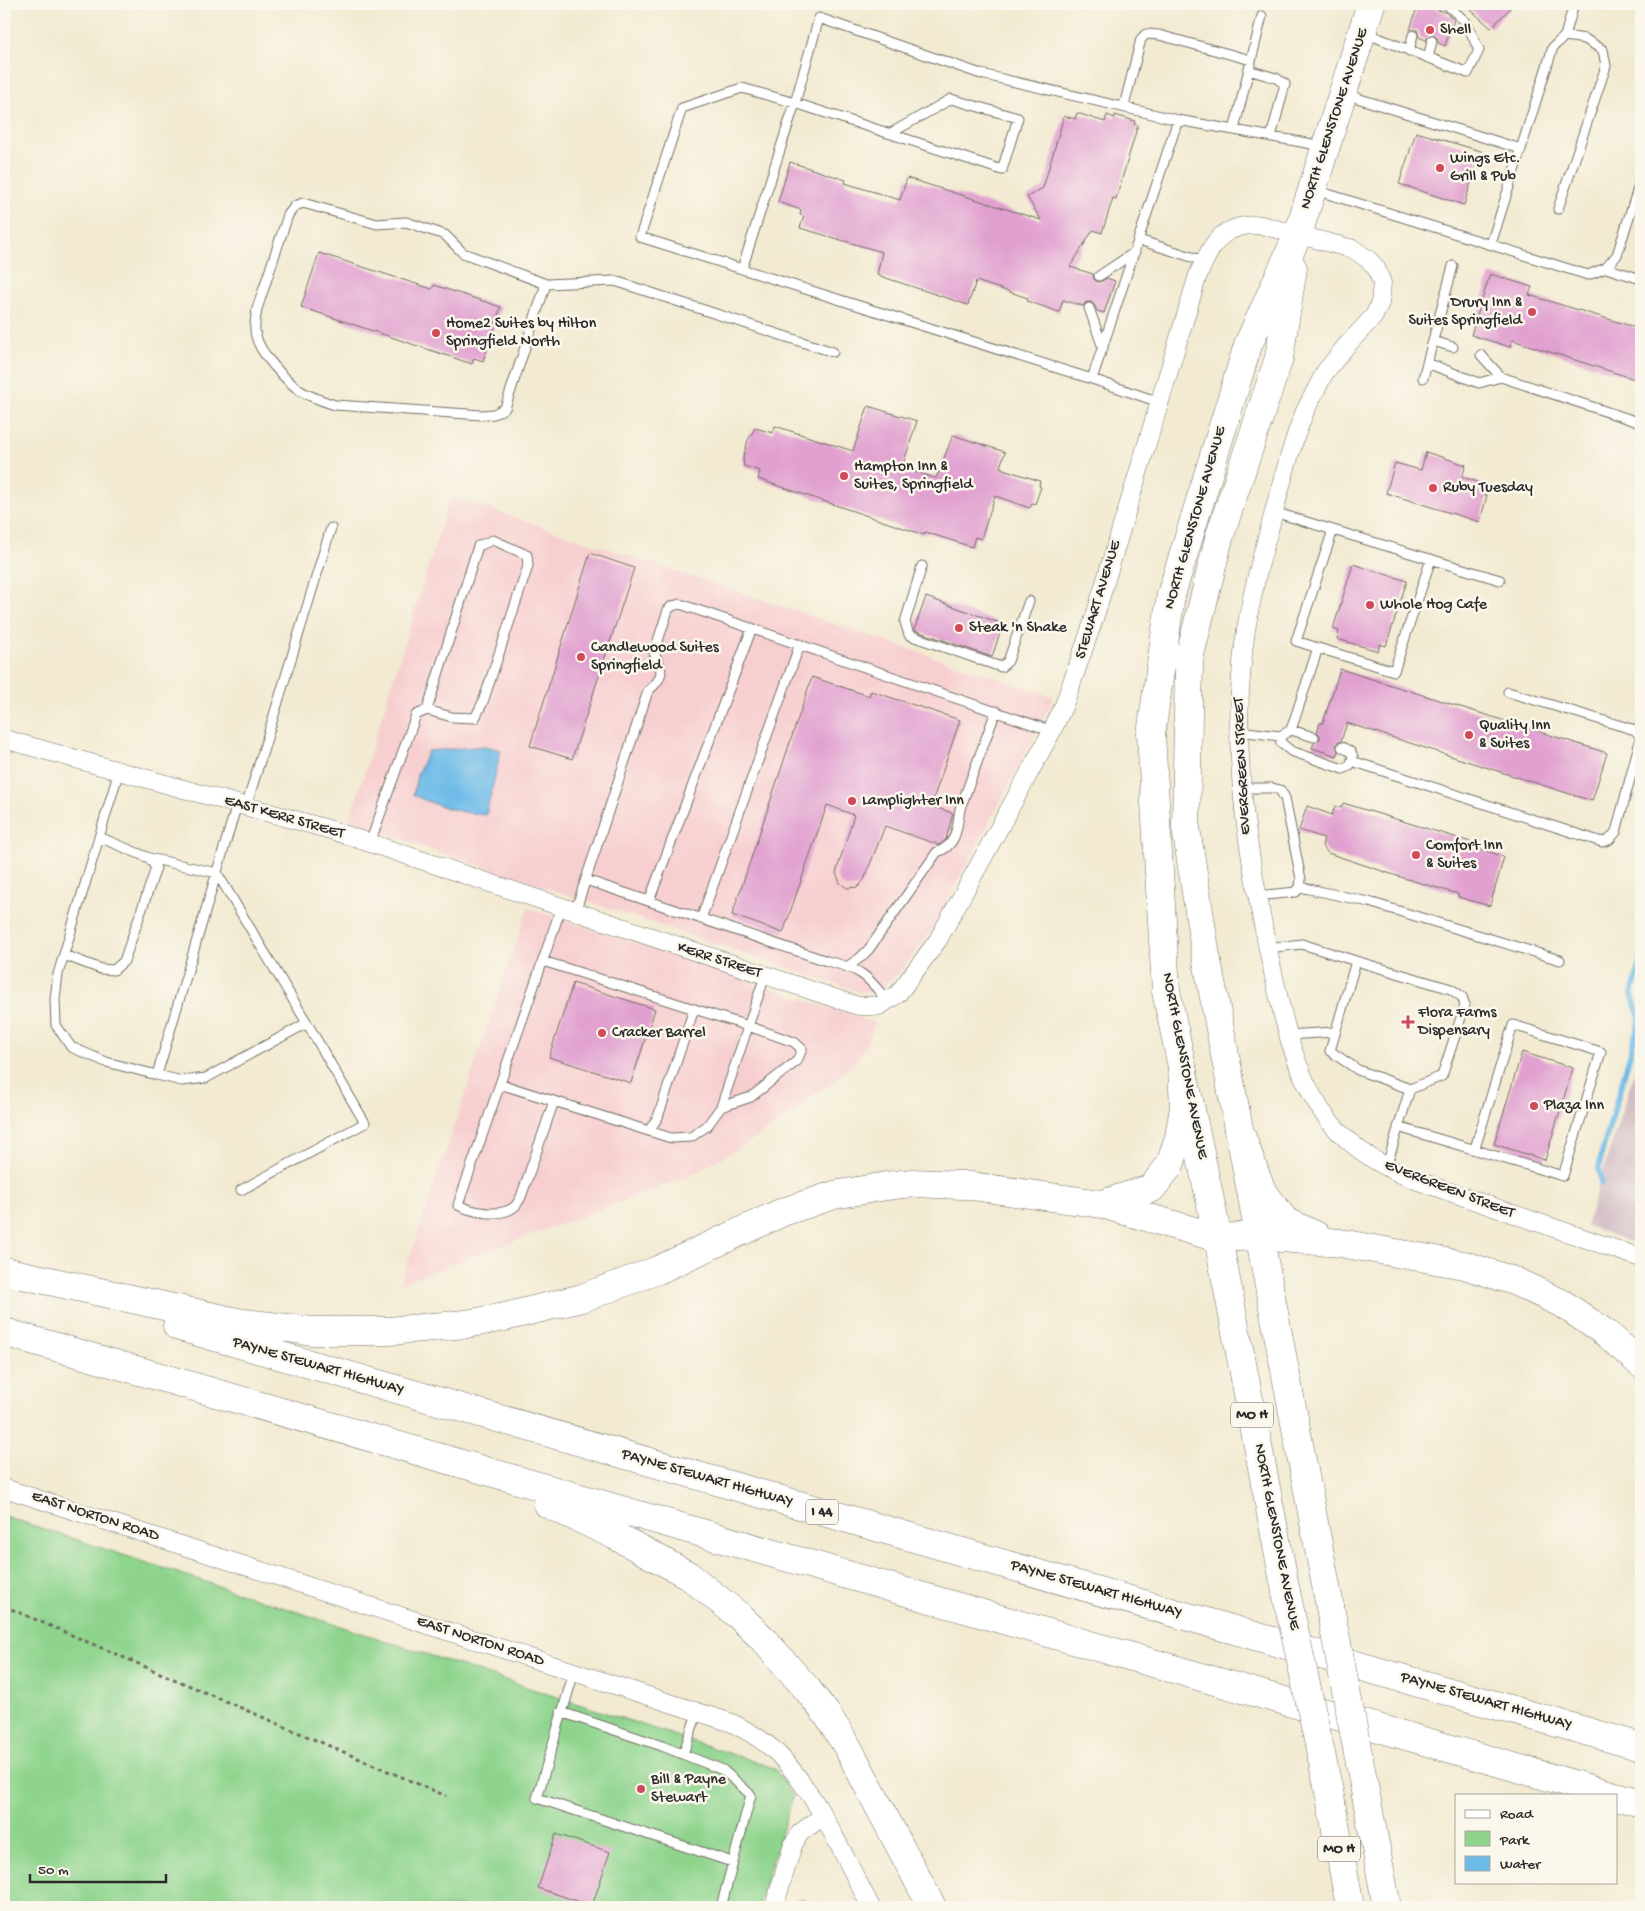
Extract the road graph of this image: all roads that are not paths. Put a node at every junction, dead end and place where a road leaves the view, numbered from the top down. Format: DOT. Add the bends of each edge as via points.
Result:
graph roads {
  1 [pos="1371,4"];
  2 [pos="1574,4"];
  3 [pos="1443,6"];
  4 [pos="1262,16"];
  5 [pos="1362,32"];
  6 [pos="1413,35"];
  7 [pos="1565,36"];
  8 [pos="1432,41"];
  9 [pos="1409,50"];
  10 [pos="1428,58"];
  11 [pos="1251,60"];
  12 [pos="1248,70"];
  13 [pos="1343,93"];
  14 [pos="795,103"];
  15 [pos="1124,106"];
  16 [pos="1178,120"];
  17 [pos="1234,130"];
  18 [pos="891,133"];
  19 [pos="1271,136"];
  20 [pos="1326,147"];
  21 [pos="1520,150"];
  22 [pos="1641,179"];
  23 [pos="1312,189"];
  24 [pos="1558,209"];
  25 [pos="1298,234"];
  26 [pos="1139,240"];
  27 [pos="1490,244"];
  28 [pos="1135,252"];
  29 [pos="1204,261"];
  30 [pos="1453,266"];
  31 [pos="1606,268"];
  32 [pos="742,269"];
  33 [pos="1099,276"];
  34 [pos="1641,279"];
  35 [pos="546,284"];
  36 [pos="1089,308"];
  37 [pos="1433,341"];
  38 [pos="1453,347"];
  39 [pos="1103,348"];
  40 [pos="833,352"];
  41 [pos="1481,356"];
  42 [pos="1427,363"];
  43 [pos="1501,377"];
  44 [pos="1423,378"];
  45 [pos="1092,379"];
  46 [pos="1159,402"];
  47 [pos="1641,423"];
  48 [pos="1274,512"];
  49 [pos="331,528"];
  50 [pos="1333,530"];
  51 [pos="1431,559"];
  52 [pos="922,566"];
  53 [pos="1500,580"];
  54 [pos="1029,601"];
  55 [pos="752,628"];
  56 [pos="800,644"];
  57 [pos="1318,648"];
  58 [pos="1508,692"];
  59 [pos="427,710"];
  60 [pos="996,711"];
  61 [pos="1291,730"];
  62 [pos="1052,731"];
  63 [pos="1239,731"];
  64 [pos="1280,736"];
  65 [pos="1314,737"];
  66 [pos="4,739"];
  67 [pos="1342,747"];
  68 [pos="1352,761"];
  69 [pos="119,771"];
  70 [pos="1241,788"];
  71 [pos="242,805"];
  72 [pos="99,837"];
  73 [pos="370,843"];
  74 [pos="149,858"];
  75 [pos="217,873"];
  76 [pos="586,880"];
  77 [pos="1300,887"];
  78 [pos="1256,896"];
  79 [pos="650,901"];
  80 [pos="568,910"];
  81 [pos="702,919"];
  82 [pos="1268,948"];
  83 [pos="64,955"];
  84 [pos="1560,960"];
  85 [pos="543,961"];
  86 [pos="1356,961"];
  87 [pos="848,966"];
  88 [pos="765,976"];
  89 [pos="883,1004"];
  90 [pos="694,1009"];
  91 [pos="307,1023"];
  92 [pos="748,1026"];
  93 [pos="1334,1032"];
  94 [pos="1287,1035"];
  95 [pos="1182,1067"];
  96 [pos="157,1075"];
  97 [pos="500,1084"];
  98 [pos="1410,1089"];
  99 [pos="554,1101"];
  100 [pos="721,1107"];
  101 [pos="1398,1127"];
  102 [pos="1239,1129"];
  103 [pos="648,1131"];
  104 [pos="1475,1148"];
  105 [pos="1386,1168"];
  106 [pos="241,1190"];
  107 [pos="1102,1204"];
  108 [pos="1259,1236"];
  109 [pos="1218,1238"];
  110 [pos="1340,1243"];
  111 [pos="1641,1258"];
  112 [pos="4,1271"];
  113 [pos="4,1277"];
  114 [pos="4,1332"];
  115 [pos="1641,1364"];
  116 [pos="320,1424"];
  117 [pos="4,1488"];
  118 [pos="574,1672"];
  119 [pos="698,1711"];
  120 [pos="562,1712"];
  121 [pos="1641,1747"];
  122 [pos="683,1754"];
  123 [pos="1608,1794"];
  124 [pos="1618,1797"];
  125 [pos="1641,1804"];
  126 [pos="823,1816"];
  127 [pos="732,1862"];
  128 [pos="721,1907"];
  129 [pos="774,1907"];
  130 [pos="871,1907"];
  131 [pos="932,1907"];
  132 [pos="1350,1907"];
  133 [pos="1386,1907"];
  1 -- 5 [label="main road, NORTH GLENSTONE AVENUE"];
  2 -- 7 [label="lane"];
  3 -- 10 [label="lane" via="1466,22 1479,50 1468,73"];
  4 -- 11 [label="lane"];
  5 -- 9 [label="lane"];
  5 -- 13 [label="main road, NORTH GLENSTONE AVENUE"];
  6 -- 9 [label="lane"];
  7 -- 21 [label="lane" via="1553,47"];
  7 -- 24 [label="lane" via="1586,39 1602,50 1606,66"];
  8 -- 10 [label="lane"];
  9 -- 10 [label="lane"];
  11 -- 12 [label="lane"];
  11 -- 15 [label="lane" via="1159,34 1146,34 1141,39"];
  12 -- 17 [label="lane"];
  12 -- 19 [label="lane" via="1286,84"];
  13 -- 20 [label="main road, NORTH GLENSTONE AVENUE"];
  13 -- 21 [label="lane"];
  14 -- 15 [label="lane" via="819,18 981,74"];
  14 -- 18 [label="lane"];
  14 -- 32 [label="lane"];
  14 -- 32 [label="lane" via="742,88 682,108 640,237"];
  15 -- 16 [label="lane"];
  16 -- 17 [label="lane"];
  16 -- 26 [label="lane"];
  17 -- 19 [label="lane"];
  18 -- 18 [label="lane" via="1002,170 1018,118 951,99"];
  19 -- 20 [label="lane"];
  20 -- 23 [label="main road, NORTH GLENSTONE AVENUE"];
  21 -- 27 [label="lane"];
  22 -- 31 [label="lane" via="1617,255"];
  23 -- 25 [label="main road, NORTH GLENSTONE AVENUE"];
  23 -- 27 [label="lane"];
  25 -- 29 [label="street, STEWART AVENUE" via="1261,225 1240,226 1220,236"];
  25 -- 48 [label="street, EVERGREEN STREET" via="1362,254 1379,273 1382,294 1374,316 1336,358 1314,391 1296,432"];
  25 -- 95 [label="main road, NORTH GLENSTONE AVENUE" via="1248,345 1171,595 1152,725 1166,991"];
  25 -- 102 [label="main road, NORTH GLENSTONE AVENUE" via="1279,358 1218,538 1189,659 1186,828"];
  26 -- 28 [label="lane"];
  26 -- 29 [label="lane"];
  27 -- 31 [label="lane" via="1588,275"];
  28 -- 33 [label="lane"];
  28 -- 39 [label="lane"];
  29 -- 46 [label="street, STEWART AVENUE"];
  30 -- 37 [label="lane"];
  31 -- 34 [label="lane"];
  32 -- 45 [label="lane"];
  35 -- 35 [label="lane" via="463,253 445,236 406,222 377,224 303,203 295,206 288,215 257,309 256,336 267,357 300,390 335,406 494,414 505,408"];
  35 -- 40 [label="lane" via="615,281"];
  36 -- 39 [label="lane"];
  37 -- 38 [label="lane"];
  37 -- 42 [label="lane"];
  39 -- 45 [label="lane"];
  41 -- 43 [label="lane"];
  42 -- 43 [label="lane" via="1479,383"];
  42 -- 44 [label="lane"];
  43 -- 47 [label="lane"];
  45 -- 46 [label="lane"];
  46 -- 62 [label="street, STEWART AVENUE" via="1091,628"];
  48 -- 50 [label="lane"];
  48 -- 63 [label="street, EVERGREEN STREET" via="1244,637"];
  49 -- 71 [label="lane"];
  50 -- 51 [label="lane"];
  50 -- 57 [label="lane" via="1296,641"];
  51 -- 53 [label="lane"];
  51 -- 57 [label="lane" via="1394,670"];
  52 -- 54 [label="lane" via="905,622 909,635 1001,667 1008,661"];
  55 -- 56 [label="lane"];
  55 -- 76 [label="lane" via="680,604 668,610 654,653 662,673 659,681 648,691"];
  55 -- 79 [label="lane"];
  56 -- 60 [label="lane"];
  56 -- 81 [label="lane"];
  57 -- 61 [label="lane"];
  58 -- 68 [label="lane" via="1635,730 1640,737 1616,832 1609,840 1602,842"];
  59 -- 59 [label="lane" via="452,717 475,718 528,566 527,555 493,540 478,546"];
  59 -- 73 [label="lane" via="416,715"];
  60 -- 62 [label="lane"];
  60 -- 87 [label="lane" via="950,844 937,852 869,948"];
  61 -- 64 [label="lane"];
  61 -- 65 [label="lane"];
  62 -- 89 [label="street, STEWART AVENUE" via="938,940 898,994"];
  63 -- 64 [label="lane"];
  63 -- 70 [label="street, EVERGREEN STREET"];
  64 -- 68 [label="lane" via="1285,747 1299,754 1343,769"];
  66 -- 69 [label="street, EAST KERR STREET"];
  67 -- 68 [label="lane" via="1350,752"];
  69 -- 71 [label="street, EAST KERR STREET"];
  69 -- 72 [label="lane"];
  70 -- 77 [label="lane" via="1272,788 1280,790 1285,798"];
  70 -- 78 [label="street, EVERGREEN STREET"];
  71 -- 73 [label="street, EAST KERR STREET"];
  71 -- 75 [label="lane"];
  72 -- 74 [label="lane"];
  72 -- 83 [label="lane"];
  73 -- 80 [label="street, EAST KERR STREET"];
  74 -- 75 [label="lane"];
  74 -- 83 [label="lane" via="156,868 124,961 114,970 101,969"];
  75 -- 91 [label="lane"];
  75 -- 96 [label="lane"];
  76 -- 79 [label="lane"];
  76 -- 80 [label="lane"];
  77 -- 78 [label="lane" via="1296,892"];
  77 -- 84 [label="lane" via="1369,902"];
  78 -- 82 [label="street, EVERGREEN STREET"];
  79 -- 81 [label="lane"];
  80 -- 85 [label="lane"];
  80 -- 88 [label="street, KERR STREET"];
  81 -- 87 [label="lane"];
  82 -- 86 [label="lane" via="1302,944"];
  82 -- 94 [label="street, EVERGREEN STREET"];
  83 -- 96 [label="lane" via="54,999 56,1025 71,1047 106,1062"];
  85 -- 90 [label="lane"];
  85 -- 97 [label="lane"];
  86 -- 93 [label="lane"];
  86 -- 98 [label="lane" via="1462,996 1465,1005 1442,1076"];
  87 -- 89 [label="lane" via="871,980"];
  88 -- 89 [label="street, KERR STREET" via="858,1006"];
  88 -- 92 [label="lane"];
  90 -- 92 [label="lane"];
  90 -- 103 [label="lane" via="658,1117"];
  91 -- 96 [label="lane" via="206,1078 182,1081"];
  91 -- 106 [label="lane" via="365,1124"];
  92 -- 100 [label="lane"];
  92 -- 100 [label="lane" via="794,1042 802,1049 797,1061 751,1098"];
  93 -- 94 [label="lane"];
  93 -- 98 [label="lane" via="1330,1051 1358,1070"];
  94 -- 105 [label="street, EVERGREEN STREET" via="1302,1076 1323,1111 1349,1141"];
  95 -- 107 [label="main road" via="1184,1107 1180,1137 1170,1165 1152,1188"];
  95 -- 109 [label="main road, NORTH GLENSTONE AVENUE / MO H"];
  97 -- 99 [label="lane"];
  97 -- 99 [label="lane" via="458,1205 468,1210 500,1213 514,1208 521,1197"];
  98 -- 101 [label="lane"];
  99 -- 103 [label="lane"];
  100 -- 103 [label="lane" via="707,1126 691,1137 671,1138"];
  101 -- 104 [label="lane"];
  101 -- 105 [label="lane"];
  102 -- 108 [label="main road, NORTH GLENSTONE AVENUE"];
  102 -- 110 [label="main road" via="1261,1189 1285,1221"];
  104 -- 104 [label="lane" via="1563,1176 1601,1052 1513,1025"];
  105 -- 111 [label="street, EVERGREEN STREET"];
  107 -- 109 [label="main road"];
  107 -- 112 [label="main road" via="964,1184 912,1183 860,1190 783,1212 658,1270 582,1298 466,1324 389,1331 312,1331 237,1322"];
  108 -- 109 [label="main road"];
  108 -- 110 [label="main road"];
  108 -- 133 [label="main road, NORTH GLENSTONE AVENUE, bridge"];
  109 -- 132 [label="main road, NORTH GLENSTONE AVENUE / MO H, bridge"];
  110 -- 115 [label="main road" via="1464,1265 1539,1291 1585,1318"];
  113 -- 121 [label="main road, PAYNE STEWART HIGHWAY / I 44"];
  114 -- 116 [label="main road"];
  116 -- 123 [label="main road"];
  116 -- 131 [label="main road" via="425,1456 544,1502 688,1574 762,1638 828,1716"];
  117 -- 118 [label="street, EAST NORTON ROAD"];
  118 -- 119 [label="street, EAST NORTON ROAD"];
  118 -- 120 [label="lane"];
  119 -- 122 [label="lane"];
  119 -- 126 [label="street, EAST NORTON ROAD" via="746,1730 776,1752 805,1786"];
  120 -- 122 [label="lane"];
  120 -- 127 [label="lane" via="537,1798"];
  122 -- 127 [label="lane" via="723,1770 751,1795"];
  124 -- 125 [label="main road"];
  126 -- 129 [label="street" via="800,1834 793,1845"];
  126 -- 130 [label="street, EAST NORTON ROAD"];
  127 -- 128 [label="lane"];
}
